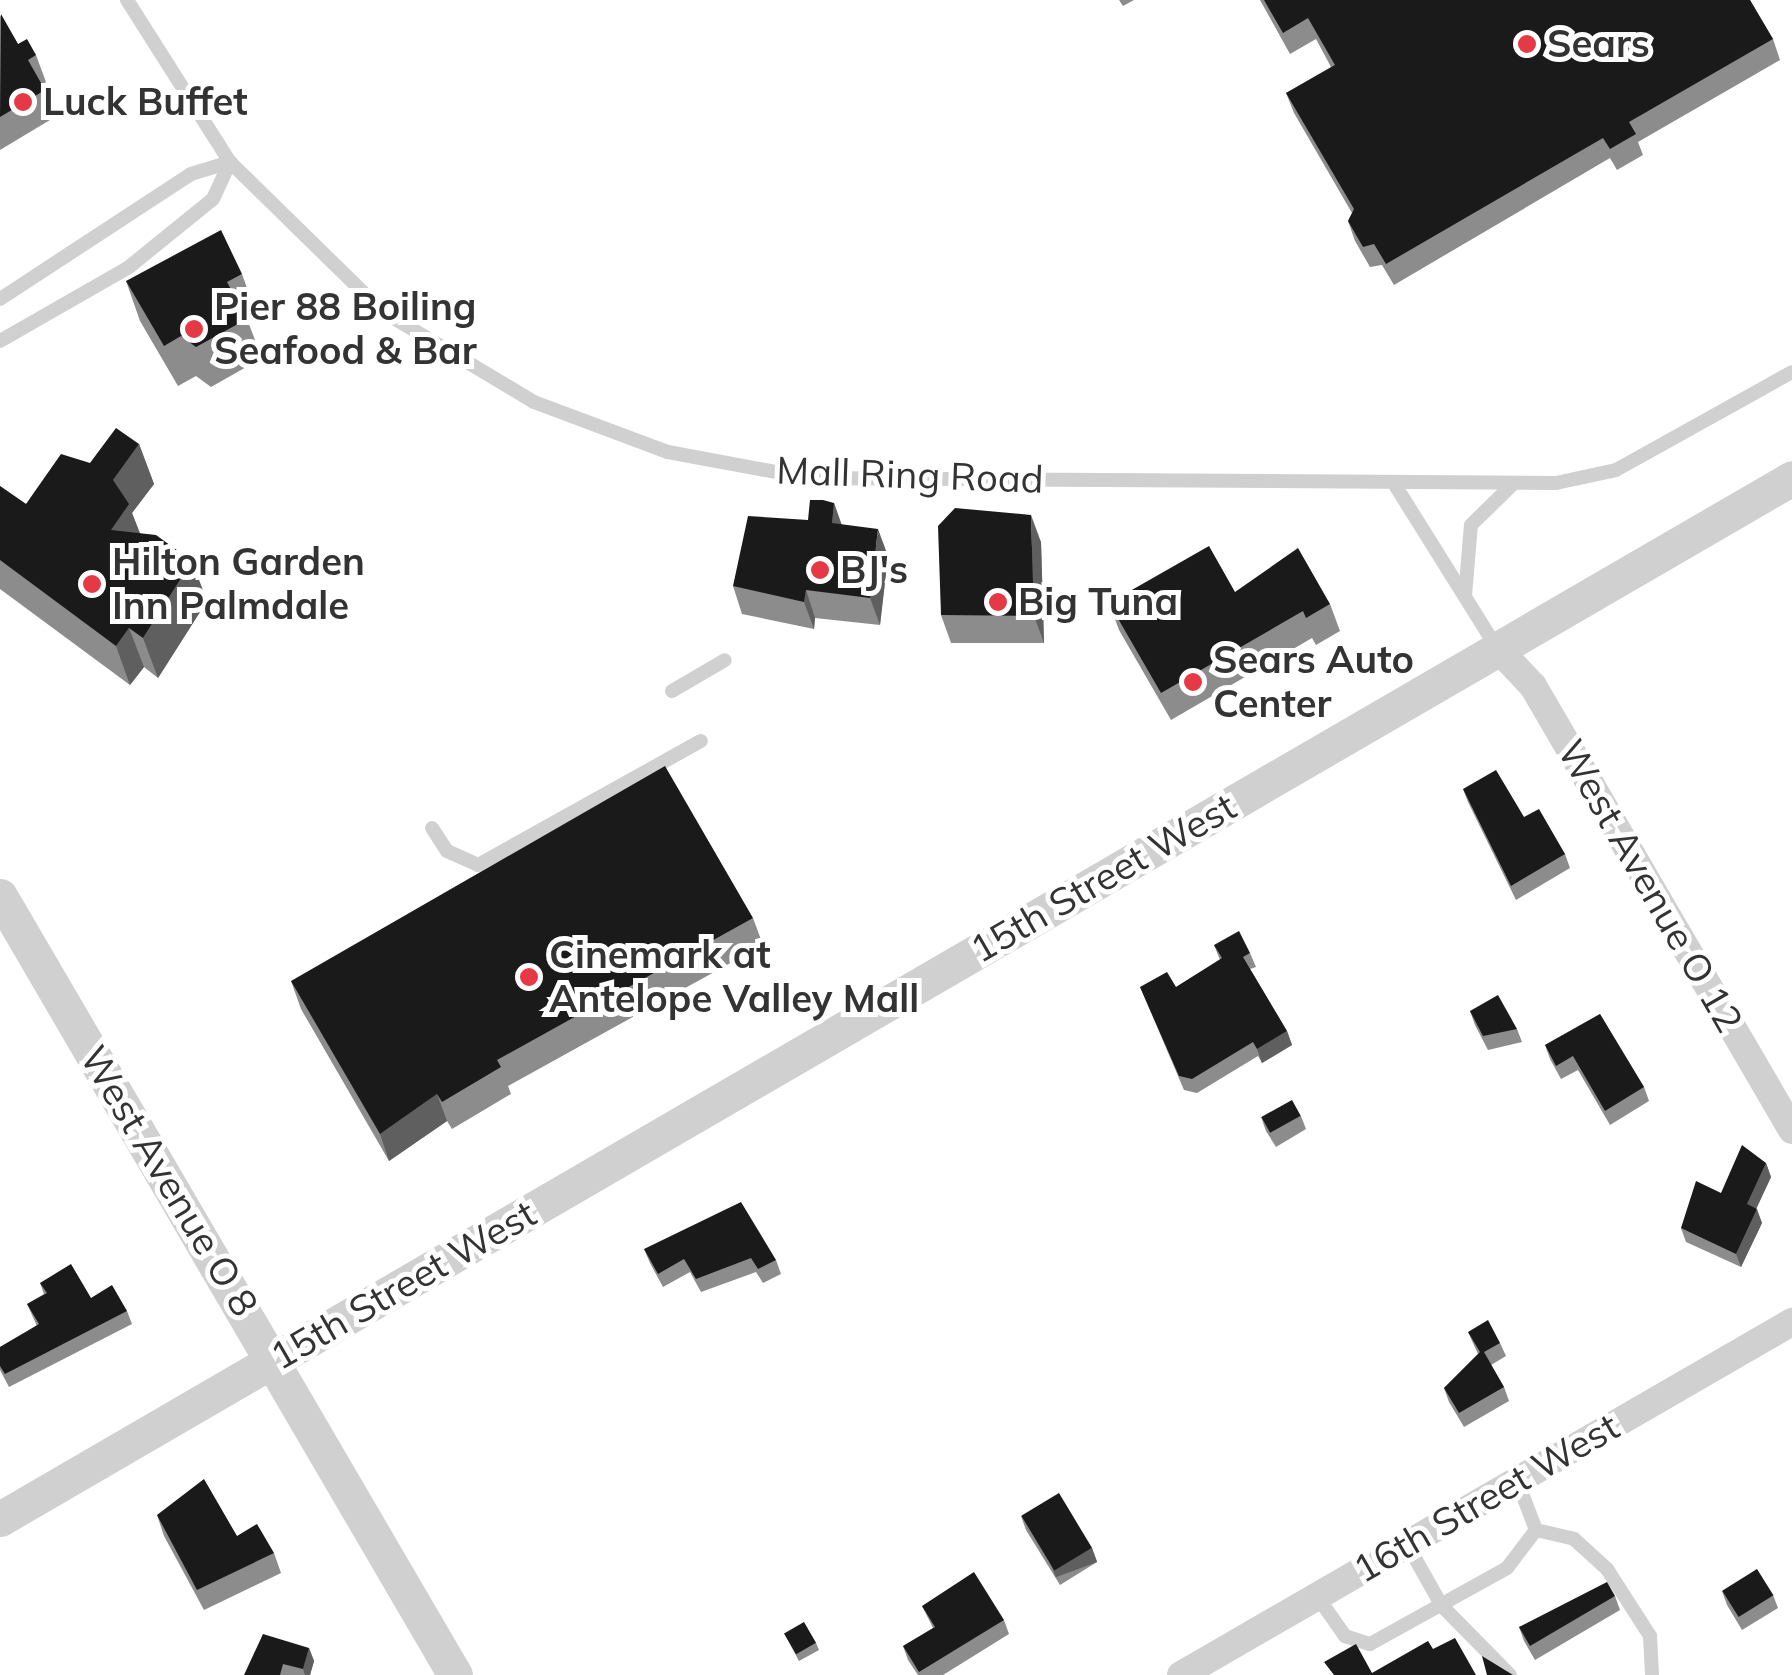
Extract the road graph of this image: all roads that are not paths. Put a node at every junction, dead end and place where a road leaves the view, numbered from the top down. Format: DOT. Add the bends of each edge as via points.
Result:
graph roads {
  1 [pos="127,0"];
  2 [pos="230,162"];
  3 [pos="0,299"];
  4 [pos="0,342"];
  5 [pos="1792,372"];
  6 [pos="1792,478"];
  7 [pos="1514,483"];
  8 [pos="1395,485"];
  9 [pos="1466,602"];
  10 [pos="1498,648"];
  11 [pos="725,660"];
  12 [pos="672,691"];
  13 [pos="701,741"];
  14 [pos="432,828"];
  15 [pos="0,896"];
  16 [pos="1792,1130"];
  17 [pos="1792,1322"];
  18 [pos="274,1360"];
  19 [pos="1517,1480"];
  20 [pos="0,1519"];
  21 [pos="1536,1530"];
  22 [pos="1407,1544"];
  23 [pos="1317,1596"];
  24 [pos="1442,1606"];
  25 [pos="455,1675"];
  26 [pos="1181,1675"];
  27 [pos="1510,1675"];
  28 [pos="1652,1675"];
  1 -- 2 [label="lane, Mall Ring Road"];
  2 -- 3 [label="lane" via="191,174"];
  2 -- 4 [label="lane" via="213,199 129,267"];
  2 -- 8 [label="lane, Mall Ring Road" via="307,247 410,330 534,402 668,452 808,478"];
  5 -- 7 [label="lane, Mall Ring Road" via="1616,470"];
  6 -- 10 [label="street, 15th Street West"];
  7 -- 8 [label="lane, Mall Ring Road"];
  7 -- 9 [label="lane" via="1472,525"];
  8 -- 9 [label="lane"];
  9 -- 10 [label="lane"];
  10 -- 16 [label="street, West Avenue O 12" via="1533,686"];
  10 -- 18 [label="street, 15th Street West"];
  11 -- 12 [label="lane"];
  13 -- 14 [label="lane" via="478,865 447,851"];
  15 -- 18 [label="street, West Avenue O 8"];
  17 -- 19 [label="street, 16th Street West"];
  18 -- 20 [label="street, 15th Street West"];
  18 -- 25 [label="street, West Avenue O 8"];
  19 -- 21 [label="lane"];
  19 -- 22 [label="street, 16th Street West"];
  21 -- 24 [label="lane" via="1522,1557"];
  21 -- 28 [label="lane" via="1574,1539 1607,1569 1650,1636"];
  22 -- 23 [label="street, 16th Street West"];
  22 -- 24 [label="lane"];
  23 -- 24 [label="lane" via="1345,1636 1370,1644"];
  23 -- 26 [label="street, 16th Street West"];
  24 -- 27 [label="lane"];
}
